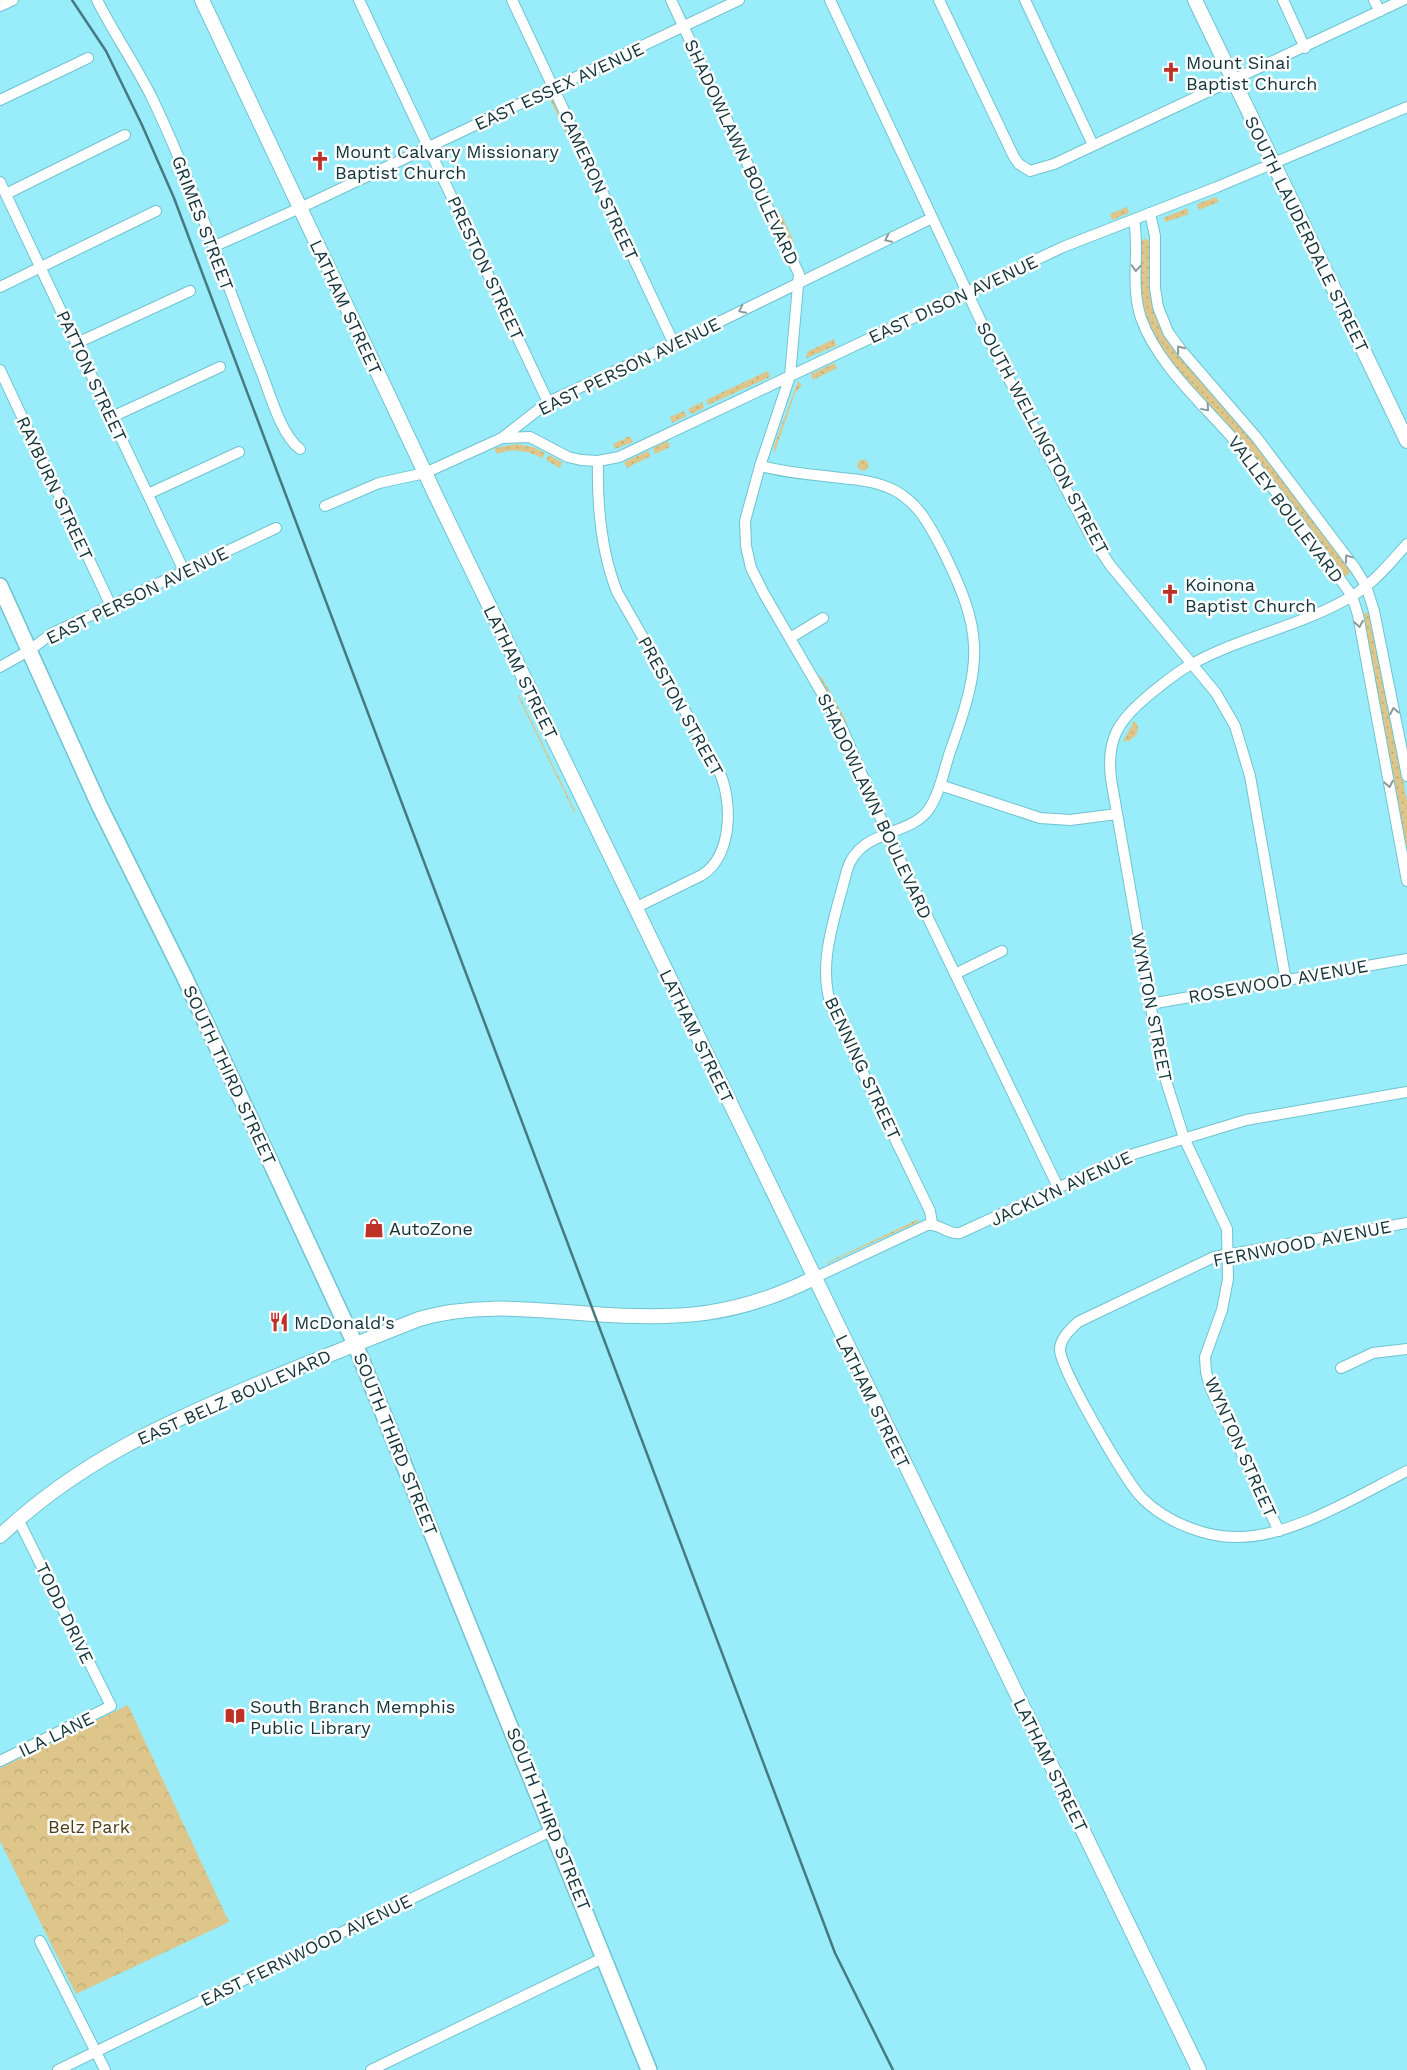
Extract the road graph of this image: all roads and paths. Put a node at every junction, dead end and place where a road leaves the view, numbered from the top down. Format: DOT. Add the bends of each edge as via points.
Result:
graph roads {
  1 [pos="13,0"];
  2 [pos="97,0"];
  3 [pos="202,0"];
  4 [pos="359,0"];
  5 [pos="512,0"];
  6 [pos="671,0"];
  7 [pos="739,0"];
  8 [pos="830,0"];
  9 [pos="939,0"];
  10 [pos="1025,0"];
  11 [pos="1195,0"];
  12 [pos="1283,0"];
  13 [pos="1374,0"];
  14 [pos="1403,0"];
  15 [pos="0,6"];
  16 [pos="1380,11"];
  17 [pos="683,26"];
  18 [pos="1304,48"];
  19 [pos="88,58"];
  20 [pos="1233,81"];
  21 [pos="553,88"];
  22 [pos="0,100"];
  23 [pos="1407,107"];
  24 [pos="125,135"];
  25 [pos="1093,145"];
  26 [pos="429,147"];
  27 [pos="1272,163"];
  28 [pos="0,182"];
  29 [pos="6,194"];
  30 [pos="300,208"];
  31 [pos="156,211"];
  32 [pos="1150,213"];
  33 [pos="932,218"];
  34 [pos="1134,220"];
  35 [pos="215,246"];
  36 [pos="41,267"];
  37 [pos="799,282"];
  38 [pos="0,287"];
  39 [pos="190,291"];
  40 [pos="967,292"];
  41 [pos="76,343"];
  42 [pos="674,344"];
  43 [pos="220,367"];
  44 [pos="0,370"];
  45 [pos="790,376"];
  46 [pos="548,402"];
  47 [pos="112,417"];
  48 [pos="502,438"];
  49 [pos="1407,441"];
  50 [pos="300,448"];
  51 [pos="239,452"];
  52 [pos="598,461"];
  53 [pos="760,466"];
  54 [pos="425,473"];
  55 [pos="148,494"];
  56 [pos="325,506"];
  57 [pos="276,528"];
  58 [pos="1407,544"];
  59 [pos="184,571"];
  60 [pos="0,586"];
  61 [pos="1366,586"];
  62 [pos="1352,596"];
  63 [pos="110,606"];
  64 [pos="823,618"];
  65 [pos="790,638"];
  66 [pos="30,650"];
  67 [pos="1192,664"];
  68 [pos="0,667"];
  69 [pos="1407,776"];
  70 [pos="940,785"];
  71 [pos="1117,814"];
  72 [pos="887,833"];
  73 [pos="1407,881"];
  74 [pos="635,908"];
  75 [pos="1002,951"];
  76 [pos="1407,959"];
  77 [pos="955,974"];
  78 [pos="1286,981"];
  79 [pos="1150,1004"];
  80 [pos="1407,1092"];
  81 [pos="1184,1138"];
  82 [pos="1058,1187"];
  83 [pos="1407,1223"];
  84 [pos="932,1224"];
  85 [pos="1227,1255"];
  86 [pos="814,1278"];
  87 [pos="355,1344"];
  88 [pos="1407,1348"];
  89 [pos="1341,1368"];
  90 [pos="1407,1471"];
  91 [pos="18,1519"];
  92 [pos="1279,1531"];
  93 [pos="0,1536"];
  94 [pos="111,1706"];
  95 [pos="1,1758"];
  96 [pos="553,1830"];
  97 [pos="40,1941"];
  98 [pos="605,1957"];
  99 [pos="96,2051"];
  100 [pos="58,2070"];
  101 [pos="105,2070"];
  102 [pos="371,2070"];
  103 [pos="649,2070"];
  104 [pos="1199,2070"];
  1 -- 15 [label="street"];
  2 -- 35 [label="street, GRIMES STREET" via="152,98"];
  3 -- 30 [label="street, LATHAM STREET"];
  4 -- 26 [label="street, PRESTON STREET"];
  5 -- 21 [label="street, CAMERON STREET"];
  6 -- 17 [label="street, SHADOWLAWN BOULEVARD"];
  7 -- 17 [label="street, EAST ESSEX AVENUE"];
  8 -- 33 [label="street, SOUTH WELLINGTON STREET"];
  9 -- 25 [label="street" via="1024,169 1035,171"];
  10 -- 25 [label="street"];
  11 -- 20 [label="street, SOUTH LAUDERDALE STREET"];
  12 -- 18 [label="street"];
  13 -- 16 [label="street"];
  14 -- 16 [label="street"];
  16 -- 18 [label="street"];
  17 -- 21 [label="street, EAST ESSEX AVENUE"];
  17 -- 37 [label="street, SHADOWLAWN BOULEVARD" via="799,274"];
  18 -- 20 [label="street"];
  19 -- 22 [label="street"];
  20 -- 25 [label="street"];
  20 -- 27 [label="street, SOUTH LAUDERDALE STREET"];
  21 -- 26 [label="street, EAST ESSEX AVENUE"];
  21 -- 42 [label="street, CAMERON STREET"];
  23 -- 27 [label="street, EAST DISON AVENUE"];
  24 -- 29 [label="street"];
  26 -- 30 [label="street, EAST ESSEX AVENUE"];
  26 -- 46 [label="street, PRESTON STREET"];
  27 -- 32 [label="street, EAST DISON AVENUE"];
  27 -- 49 [label="street, SOUTH LAUDERDALE STREET"];
  28 -- 29 [label="street, PATTON STREET"];
  29 -- 36 [label="street, PATTON STREET"];
  30 -- 35 [label="street, EAST ESSEX AVENUE"];
  30 -- 54 [label="street, LATHAM STREET"];
  31 -- 36 [label="street"];
  32 -- 34 [label="street, EAST DISON AVENUE"];
  61 -- 32 [label="street, VALLEY BOULEVARD, one-way" via="1257,438 1168,332 1154,288 1155,236"];
  33 -- 37 [label="street, EAST PERSON AVENUE, one-way"];
  33 -- 40 [label="street, SOUTH WELLINGTON STREET"];
  34 -- 40 [label="street, EAST DISON AVENUE" via="1063,247"];
  34 -- 62 [label="street, VALLEY BOULEVARD, one-way" via="1138,239 1137,304 1153,345 1240,448"];
  35 -- 50 [label="street, GRIMES STREET" via="281,420 291,442"];
  36 -- 38 [label="street"];
  36 -- 41 [label="street, PATTON STREET"];
  37 -- 42 [label="street, EAST PERSON AVENUE, one-way"];
  37 -- 45 [label="street, SHADOWLAWN BOULEVARD"];
  39 -- 41 [label="street"];
  40 -- 45 [label="street, EAST DISON AVENUE"];
  40 -- 67 [label="street, SOUTH WELLINGTON STREET" via="1090,535 1110,565"];
  41 -- 47 [label="street, PATTON STREET"];
  42 -- 46 [label="street, EAST PERSON AVENUE"];
  43 -- 47 [label="street"];
  44 -- 63 [label="street, RAYBURN STREET"];
  45 -- 52 [label="street, EAST DISON AVENUE" via="619,457"];
  45 -- 53 [label="street, SHADOWLAWN BOULEVARD"];
  46 -- 48 [label="street, EAST PERSON AVENUE"];
  47 -- 55 [label="street, PATTON STREET"];
  48 -- 52 [label="street, EAST DISON AVENUE" via="530,437 568,457"];
  48 -- 54 [label="street, EAST PERSON AVENUE"];
  51 -- 55 [label="street"];
  52 -- 74 [label="street, PRESTON STREET" via="603,538 616,592 718,766 729,806 723,843 711,868"];
  53 -- 65 [label="street, SHADOWLAWN BOULEVARD" via="747,512 746,546 756,580"];
  53 -- 70 [label="street, BENNING STREET" via="876,483 900,494 927,521 966,601 975,654 967,703"];
  54 -- 56 [label="street, EAST PERSON AVENUE" via="379,483"];
  54 -- 74 [label="street, LATHAM STREET"];
  55 -- 59 [label="street, PATTON STREET"];
  57 -- 59 [label="street, EAST PERSON AVENUE"];
  58 -- 61 [label="street, WYNTON STREET"];
  59 -- 63 [label="street, EAST PERSON AVENUE"];
  60 -- 66 [label="main road, SOUTH THIRD STREET"];
  61 -- 62 [label="street, WYNTON STREET"];
  69 -- 61 [label="street, VALLEY BOULEVARD, one-way" via="1378,624"];
  62 -- 67 [label="street, WYNTON STREET"];
  62 -- 73 [label="street, VALLEY BOULEVARD, one-way"];
  63 -- 66 [label="street, EAST PERSON AVENUE" via="51,634"];
  64 -- 65 [label="street"];
  65 -- 72 [label="street, SHADOWLAWN BOULEVARD" via="842,728"];
  66 -- 68 [label="street, EAST PERSON AVENUE"];
  66 -- 87 [label="main road, SOUTH THIRD STREET" via="99,805 184,976"];
  67 -- 71 [label="street, WYNTON STREET" via="1134,708 1114,734 1110,770"];
  67 -- 78 [label="street, SOUTH WELLINGTON STREET" via="1225,707 1247,759"];
  70 -- 71 [label="street" via="1040,818 1077,819"];
  70 -- 72 [label="street, BENNING STREET" via="924,814"];
  71 -- 79 [label="street, WYNTON STREET"];
  72 -- 77 [label="street, SHADOWLAWN BOULEVARD"];
  72 -- 84 [label="street, BENNING STREET" via="865,844 848,864 826,960 825,982 837,1019 930,1210"];
  74 -- 86 [label="street, LATHAM STREET"];
  75 -- 77 [label="street"];
  76 -- 78 [label="street, ROSEWOOD AVENUE"];
  77 -- 82 [label="street, SHADOWLAWN BOULEVARD"];
  78 -- 79 [label="street, ROSEWOOD AVENUE"];
  79 -- 81 [label="street, WYNTON STREET" via="1160,1060"];
  80 -- 81 [label="street, JACKLYN AVENUE" via="1246,1120"];
  81 -- 82 [label="street, JACKLYN AVENUE" via="1118,1159"];
  81 -- 85 [label="street, WYNTON STREET" via="1227,1229"];
  82 -- 84 [label="street, JACKLYN AVENUE" via="960,1234 949,1233"];
  83 -- 85 [label="street, FERNWOOD AVENUE"];
  84 -- 86 [label="street"];
  85 -- 92 [label="street, WYNTON STREET" via="1228,1279 1222,1310 1208,1344 1206,1372 1210,1387"];
  85 -- 92 [label="street, FERNWOOD AVENUE" via="1181,1271 1078,1322 1065,1334 1060,1349 1067,1370 1122,1472 1143,1499 1169,1518 1204,1533 1238,1537"];
  86 -- 87 [label="street, EAST BELZ BOULEVARD" via="767,1299 711,1314 662,1317 469,1309 419,1319"];
  86 -- 104 [label="street, LATHAM STREET"];
  87 -- 91 [label="street, EAST BELZ BOULEVARD" via="174,1419 80,1472"];
  87 -- 96 [label="main road, SOUTH THIRD STREET"];
  88 -- 89 [label="street" via="1374,1353"];
  90 -- 92 [label="street"];
  91 -- 93 [label="street, EAST BELZ BOULEVARD"];
  91 -- 94 [label="street, TODD DRIVE"];
  94 -- 95 [label="street, ILA LANE"];
  96 -- 98 [label="main road, SOUTH THIRD STREET"];
  96 -- 99 [label="street, EAST FERNWOOD AVENUE"];
  97 -- 99 [label="street"];
  98 -- 102 [label="street"];
  98 -- 103 [label="main road, SOUTH THIRD STREET"];
  99 -- 100 [label="street, EAST FERNWOOD AVENUE"];
  99 -- 101 [label="street"];
}
